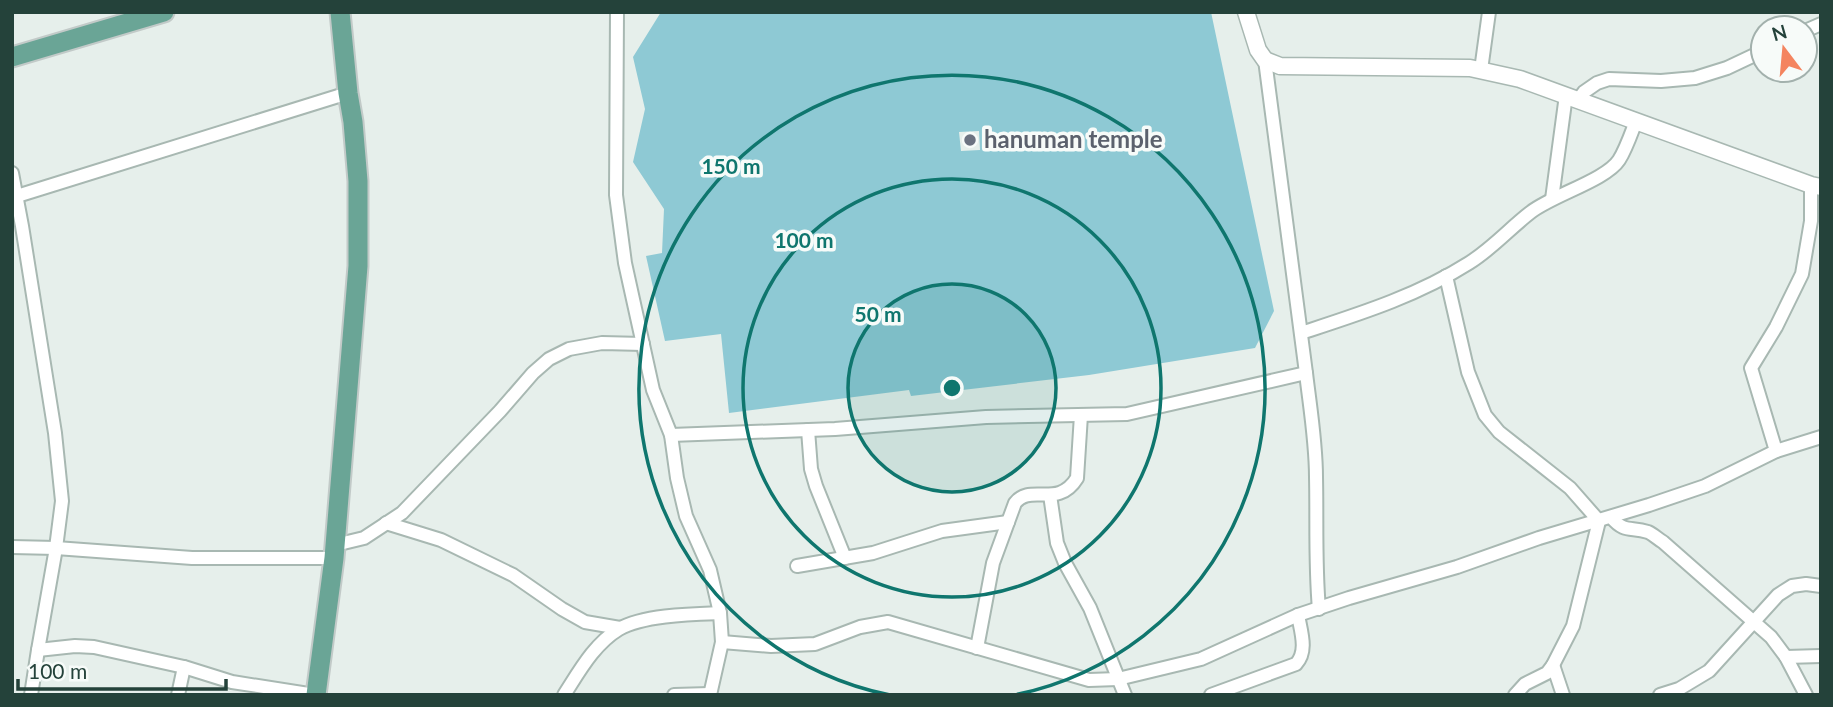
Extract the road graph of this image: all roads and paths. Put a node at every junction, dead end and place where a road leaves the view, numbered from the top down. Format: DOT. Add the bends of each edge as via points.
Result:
graph roads {
  1 [pos="164,12"];
  2 [pos="340,12"];
  3 [pos="618,12"];
  4 [pos="1246,12"];
  5 [pos="1489,12"];
  6 [pos="12,57"];
  7 [pos="1749,58"];
  8 [pos="1265,60"];
  9 [pos="1481,70"];
  10 [pos="348,93"];
  11 [pos="1569,97"];
  12 [pos="1636,121"];
  13 [pos="12,173"];
  14 [pos="1816,186"];
  15 [pos="17,196"];
  16 [pos="1552,199"];
  17 [pos="17,227"];
  18 [pos="1446,276"];
  19 [pos="1301,333"];
  20 [pos="643,344"];
  21 [pos="1306,373"];
  22 [pos="1081,415"];
  23 [pos="808,430"];
  24 [pos="671,435"];
  25 [pos="1821,437"];
  26 [pos="1776,452"];
  27 [pos="1050,495"];
  28 [pos="1605,519"];
  29 [pos="1009,522"];
  30 [pos="386,523"];
  31 [pos="12,547"];
  32 [pos="57,548"];
  33 [pos="335,551"];
  34 [pos="845,558"];
  35 [pos="797,566"];
  36 [pos="1821,586"];
  37 [pos="1319,609"];
  38 [pos="720,613"];
  39 [pos="1298,615"];
  40 [pos="1754,622"];
  41 [pos="620,628"];
  42 [pos="722,642"];
  43 [pos="977,648"];
  44 [pos="38,650"];
  45 [pos="1821,656"];
  46 [pos="1786,657"];
  47 [pos="1553,665"];
  48 [pos="184,667"];
  49 [pos="1118,679"];
  50 [pos="31,695"];
  51 [pos="178,695"];
  52 [pos="315,695"];
  53 [pos="564,695"];
  54 [pos="674,695"];
  55 [pos="710,695"];
  56 [pos="1125,695"];
  57 [pos="1211,695"];
  58 [pos="1515,695"];
  59 [pos="1563,695"];
  60 [pos="1660,695"];
  61 [pos="1806,695"];
  1 -- 6 [label="main road"];
  2 -- 10 [label="main road"];
  3 -- 20 [label="street" via="616,195"];
  4 -- 8 [label="street"];
  5 -- 9 [label="street"];
  7 -- 11 [label="street" via="1695,79 1609,79"];
  8 -- 9 [label="street" via="1280,66"];
  8 -- 19 [label="street"];
  9 -- 11 [label="street"];
  10 -- 15 [label="street"];
  10 -- 33 [label="main road" via="358,181 358,267"];
  11 -- 12 [label="street"];
  11 -- 16 [label="street"];
  12 -- 14 [label="street"];
  12 -- 16 [label="street" via="1618,162 1606,173"];
  13 -- 15 [label="street"];
  14 -- 26 [label="street" via="1801,274 1751,368"];
  15 -- 17 [label="street"];
  16 -- 18 [label="street" via="1498,243"];
  17 -- 32 [label="street" via="60,475"];
  18 -- 19 [label="street" via="1365,312"];
  18 -- 28 [label="street" via="1468,372 1485,415 1499,432"];
  19 -- 21 [label="street"];
  20 -- 24 [label="street" via="653,390"];
  20 -- 30 [label="street" via="601,343 569,349 549,359 427,488"];
  21 -- 22 [label="street" via="1127,414"];
  21 -- 37 [label="street" via="1316,475"];
  22 -- 23 [label="street"];
  22 -- 27 [label="street" via="1077,478 1065,491"];
  23 -- 24 [label="street"];
  23 -- 34 [label="street" via="811,469"];
  24 -- 38 [label="street" via="686,516 710,570"];
  25 -- 26 [label="street"];
  26 -- 28 [label="street" via="1705,486"];
  27 -- 29 [label="street" via="1020,496"];
  27 -- 49 [label="street" via="1057,543 1090,608"];
  28 -- 37 [label="street"];
  28 -- 40 [label="street" via="1648,532 1663,542"];
  28 -- 47 [label="street" via="1573,626"];
  29 -- 34 [label="street" via="942,531 873,554"];
  29 -- 43 [label="street" via="997,547"];
  30 -- 33 [label="street"];
  30 -- 41 [label="street" via="441,540 513,575 585,622"];
  31 -- 32 [label="street"];
  32 -- 33 [label="street" via="192,558"];
  32 -- 44 [label="street"];
  33 -- 52 [label="main road"];
  34 -- 35 [label="street"];
  36 -- 40 [label="street" via="1792,586"];
  37 -- 39 [label="street"];
  38 -- 41 [label="street" via="659,618"];
  38 -- 42 [label="street"];
  39 -- 49 [label="street" via="1201,659"];
  39 -- 57 [label="street" via="1303,646 1296,664"];
  40 -- 46 [label="street"];
  40 -- 60 [label="street" via="1709,671"];
  41 -- 53 [label="street" via="604,640"];
  42 -- 43 [label="street" via="815,643 888,622"];
  42 -- 55 [label="street"];
  43 -- 49 [label="street" via="1089,680"];
  44 -- 48 [label="street" via="94,646"];
  44 -- 50 [label="street"];
  45 -- 46 [label="street"];
  46 -- 61 [label="street"];
  47 -- 58 [label="street"];
  47 -- 59 [label="street"];
  48 -- 51 [label="street"];
  48 -- 52 [label="street" via="232,682"];
  49 -- 56 [label="street"];
  54 -- 55 [label="street"];
}
